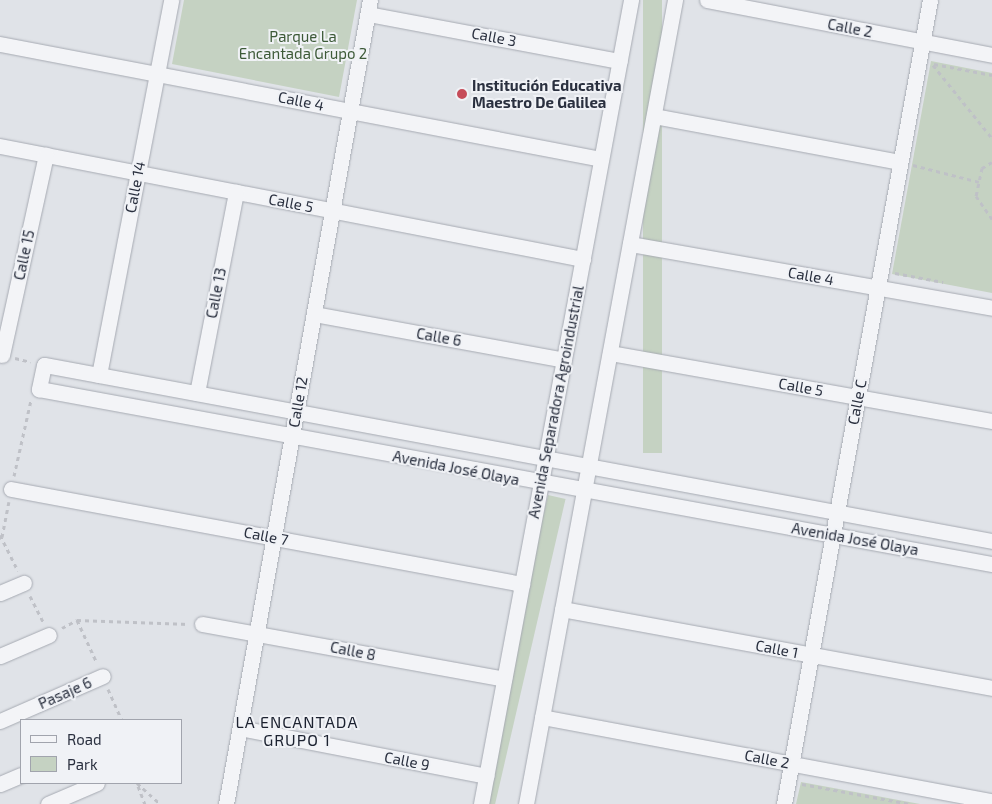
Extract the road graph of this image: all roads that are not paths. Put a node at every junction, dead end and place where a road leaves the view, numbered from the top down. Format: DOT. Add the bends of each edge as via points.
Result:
graph roads {
  1 [pos="171,0"];
  2 [pos="631,0"];
  3 [pos="675,0"];
  4 [pos="708,0"];
  5 [pos="930,0"];
  6 [pos="369,7"];
  7 [pos="922,42"];
  8 [pos="0,44"];
  9 [pos="992,55"];
  10 [pos="620,61"];
  11 [pos="157,74"];
  12 [pos="350,111"];
  13 [pos="654,116"];
  14 [pos="0,146"];
  15 [pos="46,155"];
  16 [pos="601,159"];
  17 [pos="907,164"];
  18 [pos="138,173"];
  19 [pos="236,192"];
  20 [pos="332,212"];
  21 [pos="630,244"];
  22 [pos="583,259"];
  23 [pos="878,288"];
  24 [pos="992,308"];
  25 [pos="314,314"];
  26 [pos="610,353"];
  27 [pos="2,355"];
  28 [pos="564,360"];
  29 [pos="99,374"];
  30 [pos="197,393"];
  31 [pos="858,397"];
  32 [pos="296,411"];
  33 [pos="992,421"];
  34 [pos="292,437"];
  35 [pos="546,456"];
  36 [pos="589,466"];
  37 [pos="541,484"];
  38 [pos="11,489"];
  39 [pos="584,490"];
  40 [pos="836,511"];
  41 [pos="833,535"];
  42 [pos="274,538"];
  43 [pos="992,541"];
  44 [pos="992,564"];
  45 [pos="24,583"];
  46 [pos="522,584"];
  47 [pos="0,593"];
  48 [pos="562,609"];
  49 [pos="202,624"];
  50 [pos="257,633"];
  51 [pos="50,635"];
  52 [pos="811,655"];
  53 [pos="0,656"];
  54 [pos="103,676"];
  55 [pos="504,679"];
  56 [pos="992,688"];
  57 [pos="542,717"];
  58 [pos="0,721"];
  59 [pos="240,728"];
  60 [pos="792,764"];
  61 [pos="20,775"];
  62 [pos="486,776"];
  63 [pos="0,784"];
  64 [pos="94,784"];
  65 [pos="992,801"];
  66 [pos="48,804"];
  67 [pos="226,804"];
  68 [pos="481,804"];
  69 [pos="526,804"];
  70 [pos="784,804"];
  1 -- 11 [label="street, Calle 14"];
  2 -- 10 [label="street, Avenida Separadora Agroindustrial"];
  3 -- 13 [label="street"];
  4 -- 7 [label="street, Calle 2"];
  5 -- 7 [label="street, Calle C"];
  6 -- 10 [label="street, Calle 3"];
  6 -- 12 [label="street, Calle 12"];
  7 -- 9 [label="street, Calle 2"];
  7 -- 17 [label="street, Calle C"];
  8 -- 11 [label="street, Calle 4"];
  10 -- 16 [label="street, Avenida Separadora Agroindustrial"];
  11 -- 12 [label="street, Calle 4"];
  11 -- 18 [label="street, Calle 14"];
  12 -- 16 [label="street, Calle 4"];
  12 -- 20 [label="street, Calle 12"];
  13 -- 17 [label="street"];
  13 -- 21 [label="street"];
  14 -- 15 [label="street, Calle 5"];
  15 -- 18 [label="street, Calle 5"];
  15 -- 27 [label="street, Calle 15"];
  16 -- 22 [label="street, Avenida Separadora Agroindustrial"];
  17 -- 23 [label="street, Calle C"];
  18 -- 19 [label="street, Calle 5"];
  18 -- 29 [label="street, Calle 14"];
  19 -- 20 [label="street, Calle 5"];
  19 -- 30 [label="street, Calle 13"];
  20 -- 22 [label="street, Calle 5"];
  20 -- 25 [label="street, Calle 12"];
  21 -- 23 [label="street, Calle 4"];
  21 -- 26 [label="street"];
  22 -- 28 [label="street, Avenida Separadora Agroindustrial"];
  23 -- 24 [label="street, Calle 4"];
  23 -- 31 [label="street, Calle C"];
  25 -- 28 [label="street, Calle 6"];
  25 -- 32 [label="street, Calle 12"];
  26 -- 31 [label="street, Calle 5"];
  26 -- 36 [label="street"];
  28 -- 35 [label="street, Avenida Separadora Agroindustrial"];
  29 -- 30 [label="street, Avenida José Olaya"];
  29 -- 34 [label="street, Avenida José Olaya" via="44,365 39,389"];
  30 -- 32 [label="street, Avenida José Olaya"];
  31 -- 33 [label="street, Calle 5"];
  31 -- 40 [label="street, Calle C"];
  32 -- 34 [label="street, Calle 12"];
  32 -- 35 [label="street, Avenida José Olaya"];
  34 -- 37 [label="street, Avenida José Olaya"];
  34 -- 42 [label="street, Calle 12"];
  35 -- 36 [label="street, Avenida José Olaya"];
  35 -- 37 [label="street, Avenida Separadora Agroindustrial"];
  36 -- 39 [label="street"];
  36 -- 40 [label="street, Avenida José Olaya"];
  37 -- 39 [label="street, Avenida José Olaya"];
  37 -- 46 [label="street, Avenida Separadora Agroindustrial"];
  38 -- 42 [label="street, Calle 7"];
  39 -- 41 [label="street, Avenida José Olaya"];
  39 -- 48 [label="street"];
  40 -- 41 [label="street, Calle C"];
  40 -- 43 [label="street, Avenida José Olaya"];
  41 -- 44 [label="street, Avenida José Olaya"];
  41 -- 52 [label="street, Calle C"];
  42 -- 46 [label="street, Calle 7"];
  42 -- 50 [label="street, Calle 12"];
  45 -- 47 [label="street"];
  46 -- 55 [label="street, Avenida Separadora Agroindustrial"];
  48 -- 52 [label="street, Calle 1"];
  48 -- 57 [label="street"];
  49 -- 50 [label="street, Calle 8"];
  50 -- 55 [label="street, Calle 8"];
  50 -- 59 [label="street, Calle 12"];
  51 -- 53 [label="street"];
  52 -- 56 [label="street, Calle 1"];
  52 -- 60 [label="street, Calle C"];
  54 -- 58 [label="street, Pasaje 6"];
  55 -- 62 [label="street, Avenida Separadora Agroindustrial"];
  57 -- 60 [label="street, Calle 2"];
  57 -- 69 [label="street"];
  59 -- 62 [label="street, Calle 9"];
  59 -- 67 [label="street, Calle 12"];
  60 -- 65 [label="street, Calle 2"];
  60 -- 70 [label="street, Calle C"];
  61 -- 63 [label="street"];
  62 -- 68 [label="street, Avenida Separadora Agroindustrial"];
  64 -- 66 [label="street"];
}
